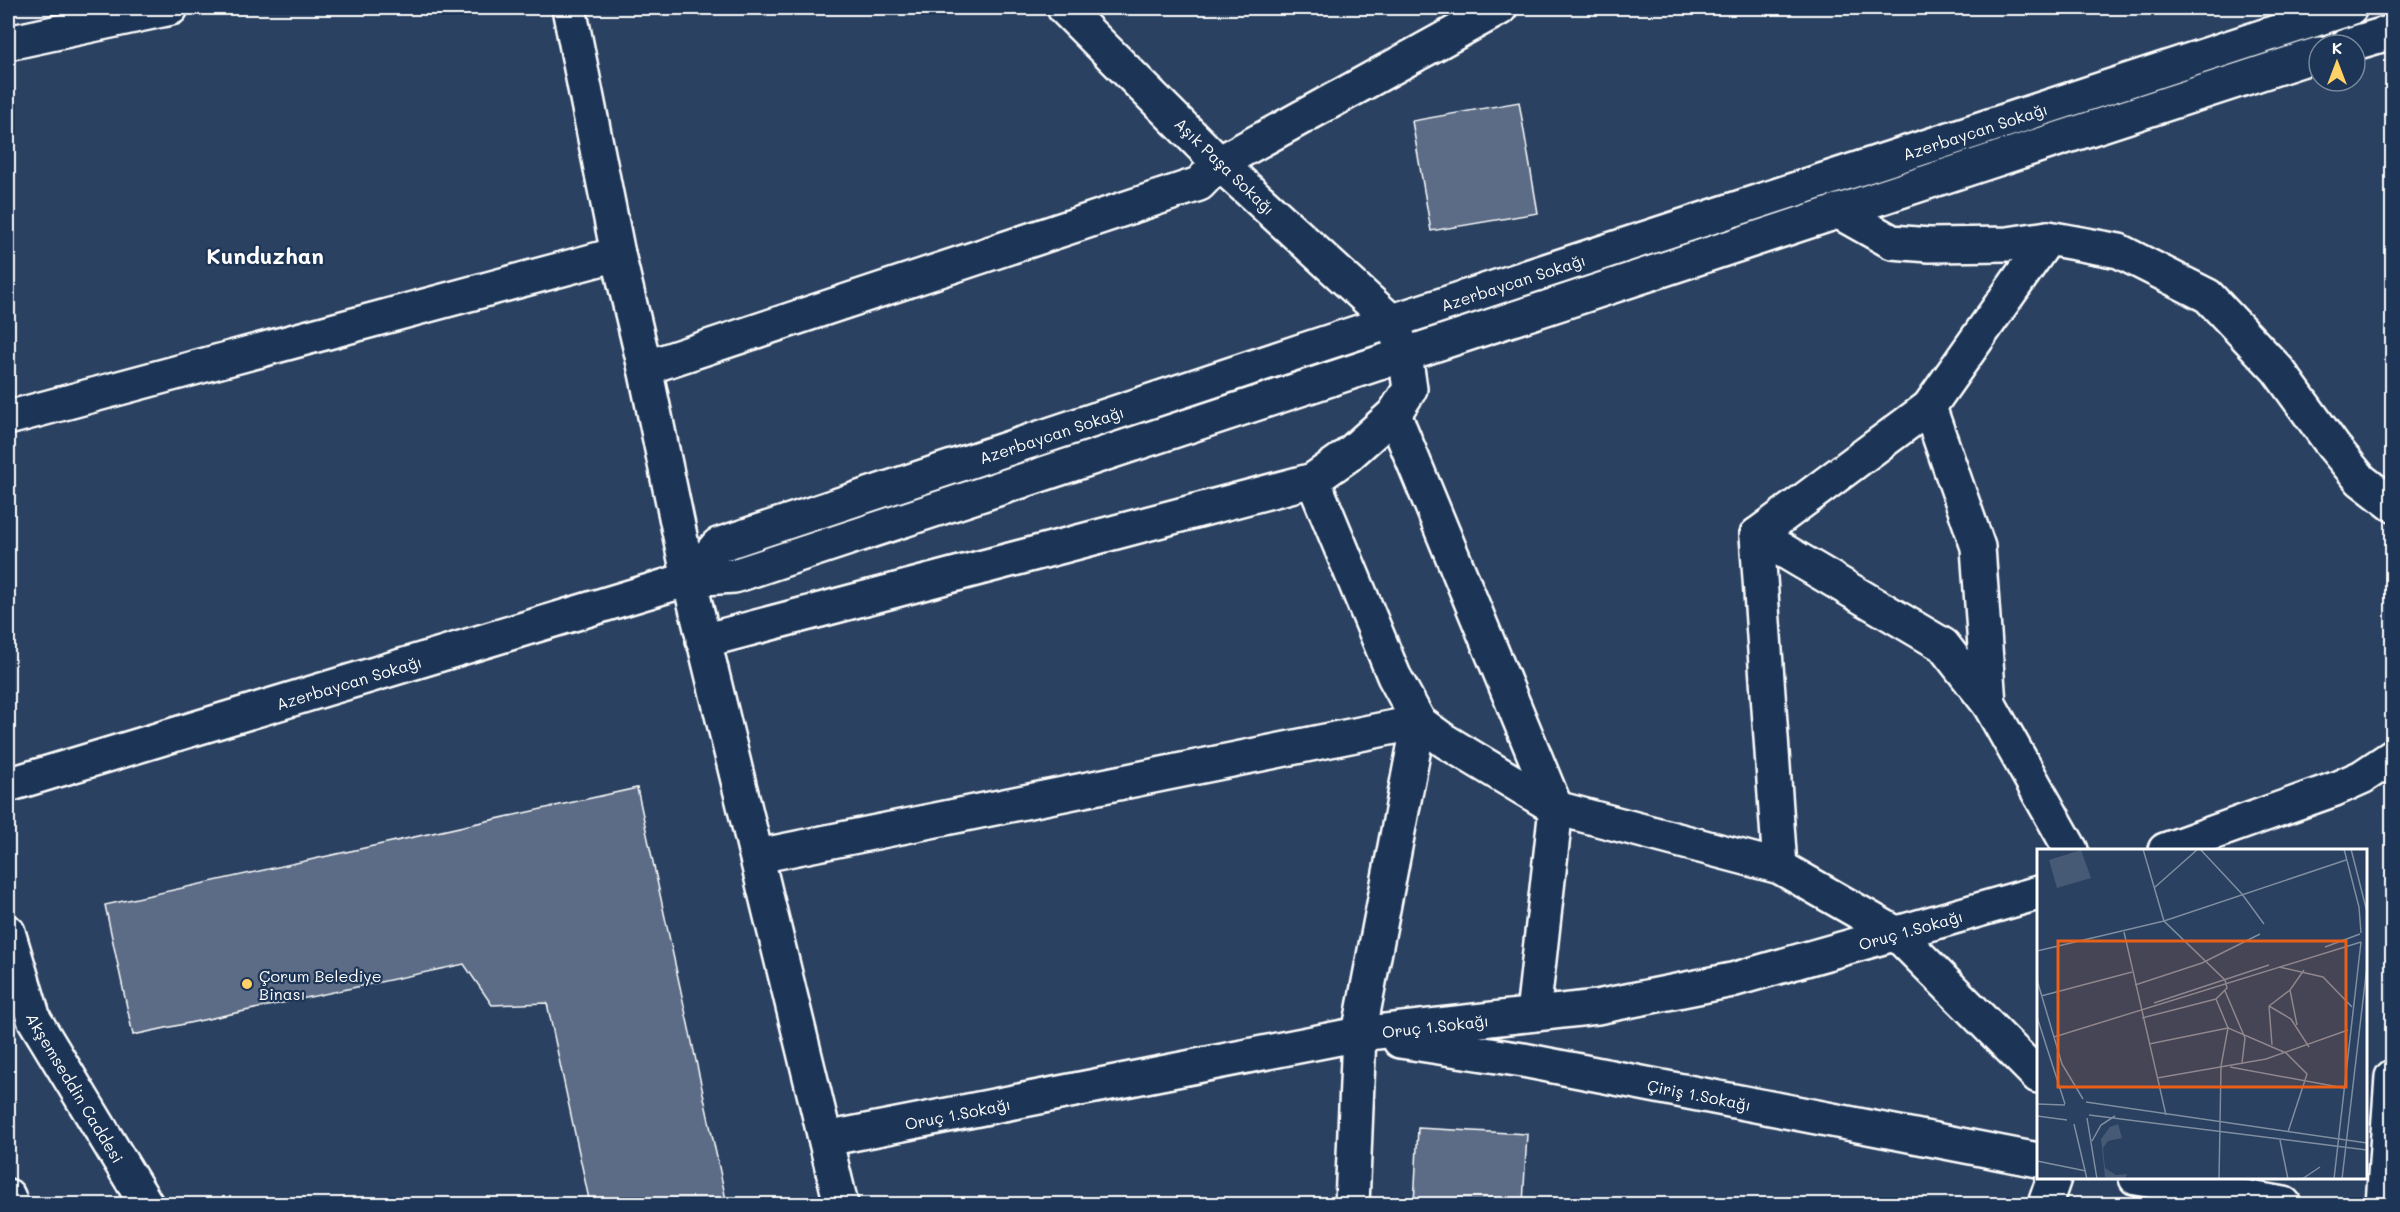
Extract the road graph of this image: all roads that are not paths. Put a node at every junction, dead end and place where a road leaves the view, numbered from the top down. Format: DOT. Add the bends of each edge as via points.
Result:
graph roads {
  1 [pos="171,8"];
  2 [pos="569,8"];
  3 [pos="1064,8"];
  4 [pos="1500,8"];
  5 [pos="2350,8"];
  6 [pos="2392,32"];
  7 [pos="2367,39"];
  8 [pos="8,44"];
  9 [pos="2307,58"];
  10 [pos="1219,163"];
  11 [pos="1837,211"];
  12 [pos="2048,238"];
  13 [pos="618,254"];
  14 [pos="1391,321"];
  15 [pos="1405,354"];
  16 [pos="645,369"];
  17 [pos="1929,407"];
  18 [pos="1394,414"];
  19 [pos="8,418"];
  20 [pos="1313,480"];
  21 [pos="2392,504"];
  22 [pos="1757,536"];
  23 [pos="689,579"];
  24 [pos="704,641"];
  25 [pos="1989,704"];
  26 [pos="1419,722"];
  27 [pos="2392,757"];
  28 [pos="8,785"];
  29 [pos="1556,808"];
  30 [pos="2070,849"];
  31 [pos="2168,849"];
  32 [pos="758,856"];
  33 [pos="1780,867"];
  34 [pos="2037,893"];
  35 [pos="8,932"];
  36 [pos="1897,934"];
  37 [pos="1533,1014"];
  38 [pos="1359,1035"];
  39 [pos="2037,1075"];
  40 [pos="2392,1077"];
  41 [pos="826,1139"];
  42 [pos="2037,1160"];
  43 [pos="2054,1179"];
  44 [pos="2142,1179"];
  45 [pos="8,1196"];
  46 [pos="11,1204"];
  47 [pos="146,1204"];
  48 [pos="841,1204"];
  49 [pos="1352,1204"];
  50 [pos="2045,1204"];
  51 [pos="2284,1204"];
  52 [pos="2383,1204"];
  1 -- 8 [label="street"];
  2 -- 13 [label="street"];
  3 -- 10 [label="street, Aşık Paşa Sokağı"];
  4 -- 10 [label="street"];
  5 -- 14 [label="street, Azerbaycan Sokağı"];
  6 -- 7 [label="street"];
  9 -- 11 [label="street, Azerbaycan Sokağı"];
  10 -- 14 [label="street, Aşık Paşa Sokağı"];
  10 -- 16 [label="street" via="1199,184"];
  11 -- 12 [label="street" via="1892,242 1996,244"];
  11 -- 15 [label="street, Azerbaycan Sokağı"];
  12 -- 17 [label="street"];
  12 -- 21 [label="street" via="2119,251 2208,296 2278,370 2361,480"];
  13 -- 16 [label="street"];
  13 -- 19 [label="street"];
  14 -- 15 [label="street"];
  14 -- 23 [label="street, Azerbaycan Sokağı" via="718,545"];
  15 -- 18 [label="street" via="1410,389"];
  15 -- 23 [label="street, Azerbaycan Sokağı" via="734,576"];
  16 -- 23 [label="street"];
  17 -- 22 [label="street"];
  17 -- 25 [label="street" via="1978,547"];
  18 -- 20 [label="street"];
  18 -- 29 [label="street"];
  20 -- 24 [label="street"];
  20 -- 26 [label="street" via="1394,676"];
  22 -- 25 [label="street" via="1943,645"];
  22 -- 33 [label="street"];
  23 -- 24 [label="street"];
  23 -- 28 [label="street, Azerbaycan Sokağı"];
  24 -- 32 [label="street"];
  25 -- 30 [label="street"];
  26 -- 29 [label="street"];
  26 -- 32 [label="street"];
  26 -- 38 [label="street"];
  27 -- 31 [label="street" via="2335,789"];
  29 -- 33 [label="street"];
  29 -- 37 [label="street"];
  32 -- 41 [label="street"];
  33 -- 36 [label="street"];
  34 -- 36 [label="street, Oruç 1.Sokağı"];
  35 -- 47 [label="street, Akşemseddin Caddesi" via="34,1019"];
  36 -- 37 [label="street, Oruç 1.Sokağı" via="1732,980 1597,1007"];
  36 -- 39 [label="street"];
  37 -- 38 [label="street, Oruç 1.Sokağı"];
  38 -- 41 [label="street, Oruç 1.Sokağı"];
  38 -- 42 [label="street, Çiriş 1.Sokağı" via="1523,1060"];
  38 -- 49 [label="street"];
  40 -- 52 [label="street"];
  41 -- 48 [label="street"];
  43 -- 50 [label="street"];
  44 -- 51 [label="street"];
  45 -- 46 [label="street"];
}
